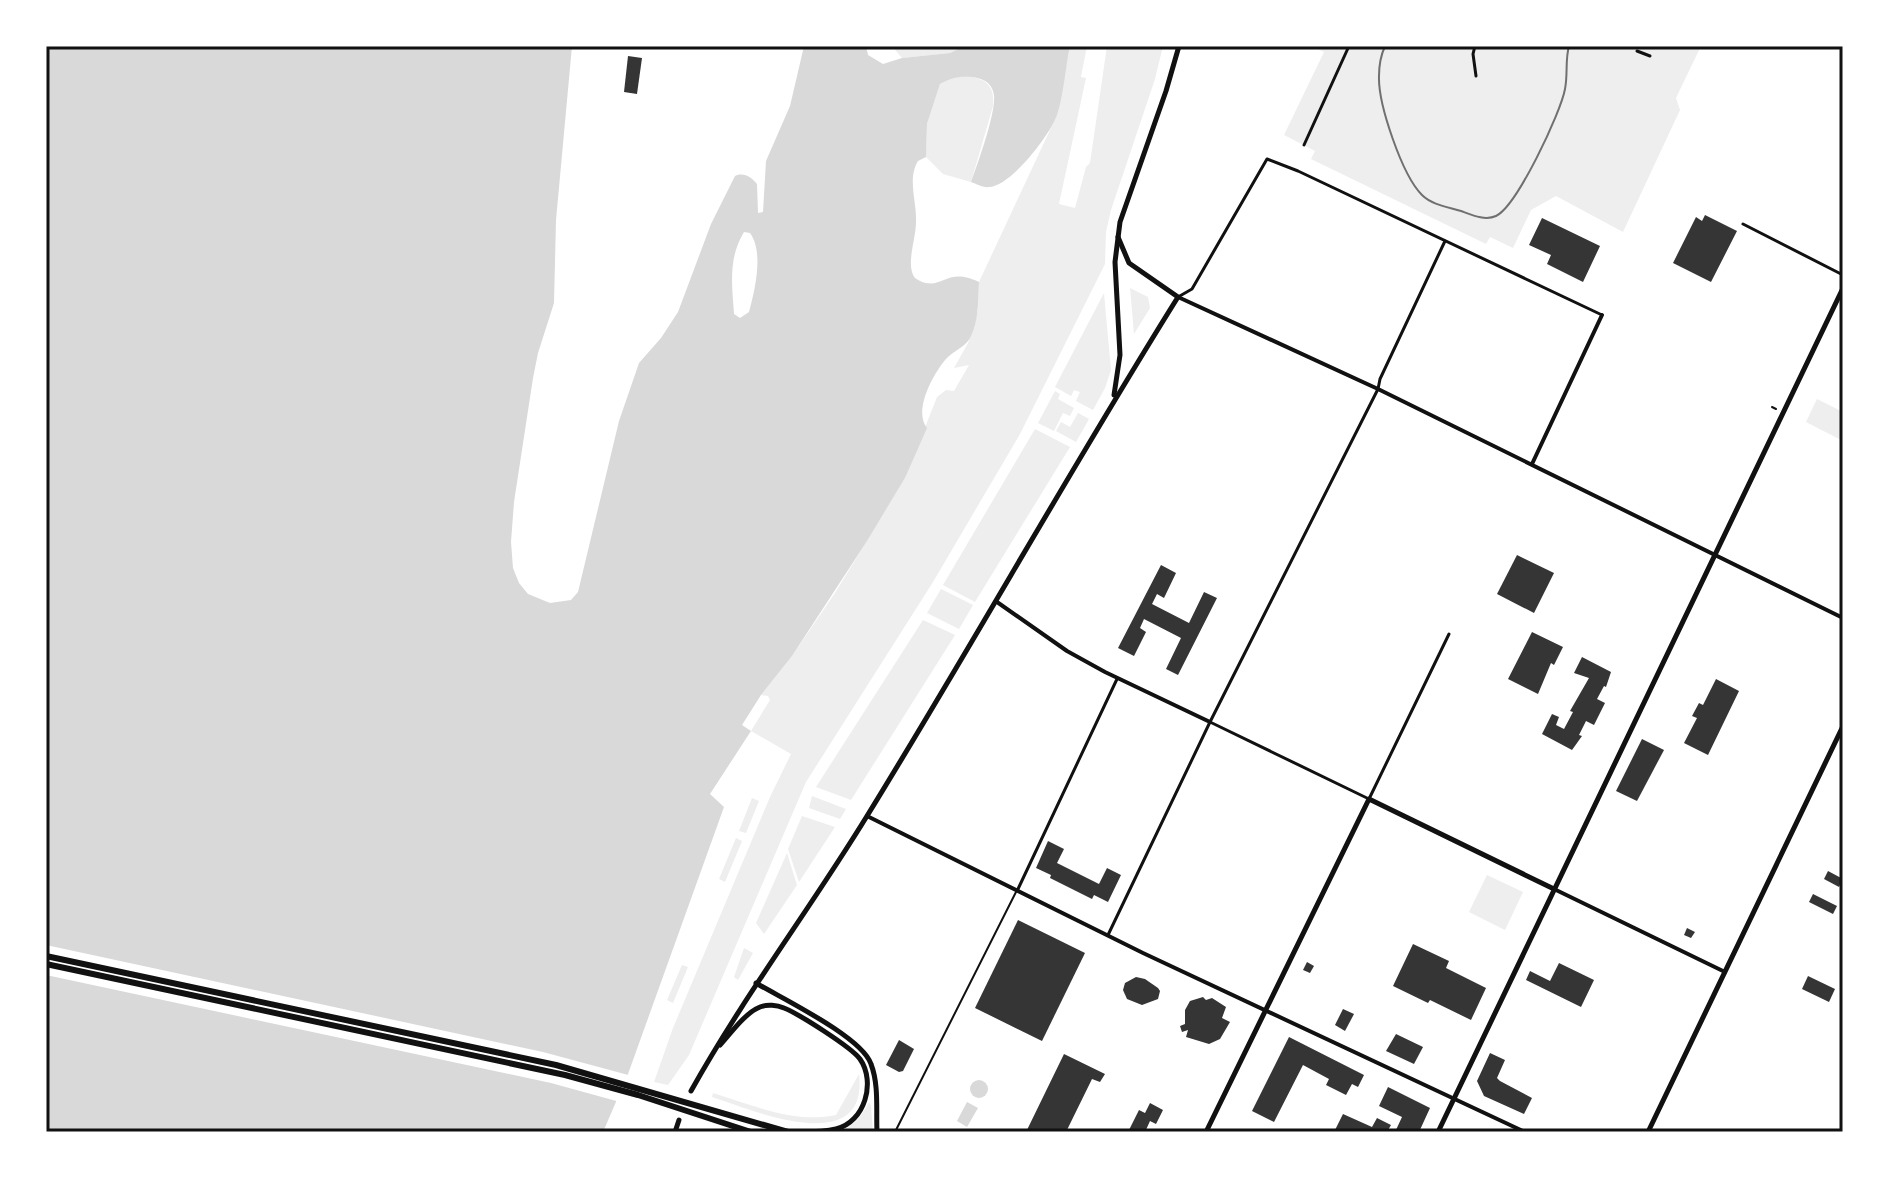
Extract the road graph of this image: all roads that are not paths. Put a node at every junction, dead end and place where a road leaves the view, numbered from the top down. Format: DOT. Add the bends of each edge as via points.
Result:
graph roads {
  1 [pos="1179,46"];
  2 [pos="1349,46"];
  3 [pos="1475,46"];
  4 [pos="1689,46"];
  5 [pos="1695,46"];
  6 [pos="1637,51"];
  7 [pos="1650,56"];
  8 [pos="1476,76"];
  9 [pos="1304,145"];
  10 [pos="1743,224"];
  11 [pos="1118,237"];
  12 [pos="1445,241"];
  13 [pos="1843,275"];
  14 [pos="1843,288"];
  15 [pos="1178,297"];
  16 [pos="1602,315"];
  17 [pos="1378,389"];
  18 [pos="1111,404"];
  19 [pos="1532,464"];
  20 [pos="1715,554"];
  21 [pos="997,602"];
  22 [pos="1843,618"];
  23 [pos="1449,634"];
  24 [pos="1117,678"];
  25 [pos="1210,722"];
  26 [pos="1843,726"];
  27 [pos="1369,799"];
  28 [pos="867,816"];
  29 [pos="1018,889"];
  30 [pos="1554,889"];
  31 [pos="1108,935"];
  32 [pos="46,956"];
  33 [pos="46,964"];
  34 [pos="1725,973"];
  35 [pos="756,983"];
  36 [pos="1266,1010"];
  37 [pos="711,1054"];
  38 [pos="691,1091"];
  39 [pos="1453,1100"];
  40 [pos="679,1120"];
  41 [pos="675,1132"];
  42 [pos="751,1132"];
  43 [pos="787,1132"];
  44 [pos="877,1132"];
  45 [pos="895,1132"];
  46 [pos="1206,1132"];
  47 [pos="1438,1132"];
  48 [pos="1525,1132"];
  49 [pos="1648,1132"];
  1 -- 11 [label="main road"];
  2 -- 9 [label="street"];
  3 -- 8 [label="street"];
  4 -- 5 [label="street"];
  6 -- 7 [label="street"];
  10 -- 13 [label="street"];
  11 -- 15 [label="main road" via="1129,263"];
  11 -- 18 [label="main road" via="1120,355"];
  12 -- 15 [label="street" via="1267,159 1192,289"];
  12 -- 16 [label="street"];
  12 -- 17 [label="street"];
  14 -- 20 [label="main road"];
  15 -- 17 [label="street"];
  15 -- 18 [label="main road"];
  16 -- 19 [label="street"];
  17 -- 19 [label="street"];
  17 -- 25 [label="street"];
  18 -- 21 [label="main road"];
  19 -- 20 [label="street"];
  20 -- 22 [label="street"];
  20 -- 30 [label="main road"];
  21 -- 24 [label="street"];
  21 -- 28 [label="main road"];
  23 -- 27 [label="street"];
  24 -- 25 [label="street"];
  24 -- 29 [label="street"];
  25 -- 27 [label="street"];
  25 -- 31 [label="street"];
  26 -- 34 [label="main road"];
  27 -- 30 [label="main road"];
  27 -- 36 [label="main road"];
  28 -- 29 [label="street"];
  28 -- 35 [label="main road"];
  29 -- 31 [label="street"];
  29 -- 45 [label="lane"];
  30 -- 34 [label="street"];
  30 -- 39 [label="main road"];
  31 -- 36 [label="street"];
  32 -- 43 [label="highway" via="556,1065"];
  33 -- 42 [label="highway" via="565,1075"];
  34 -- 49 [label="main road"];
  35 -- 37 [label="main road"];
  35 -- 44 [label="main road" via="863,1050 874,1075"];
  36 -- 39 [label="street"];
  36 -- 46 [label="main road"];
  37 -- 38 [label="main road"];
  37 -- 43 [label="main road" via="758,1007 771,1005 791,1012 858,1057 865,1068 867,1094 855,1116 836,1129"];
  39 -- 47 [label="main road"];
  39 -- 48 [label="street"];
  40 -- 41 [label="main road"];
}
